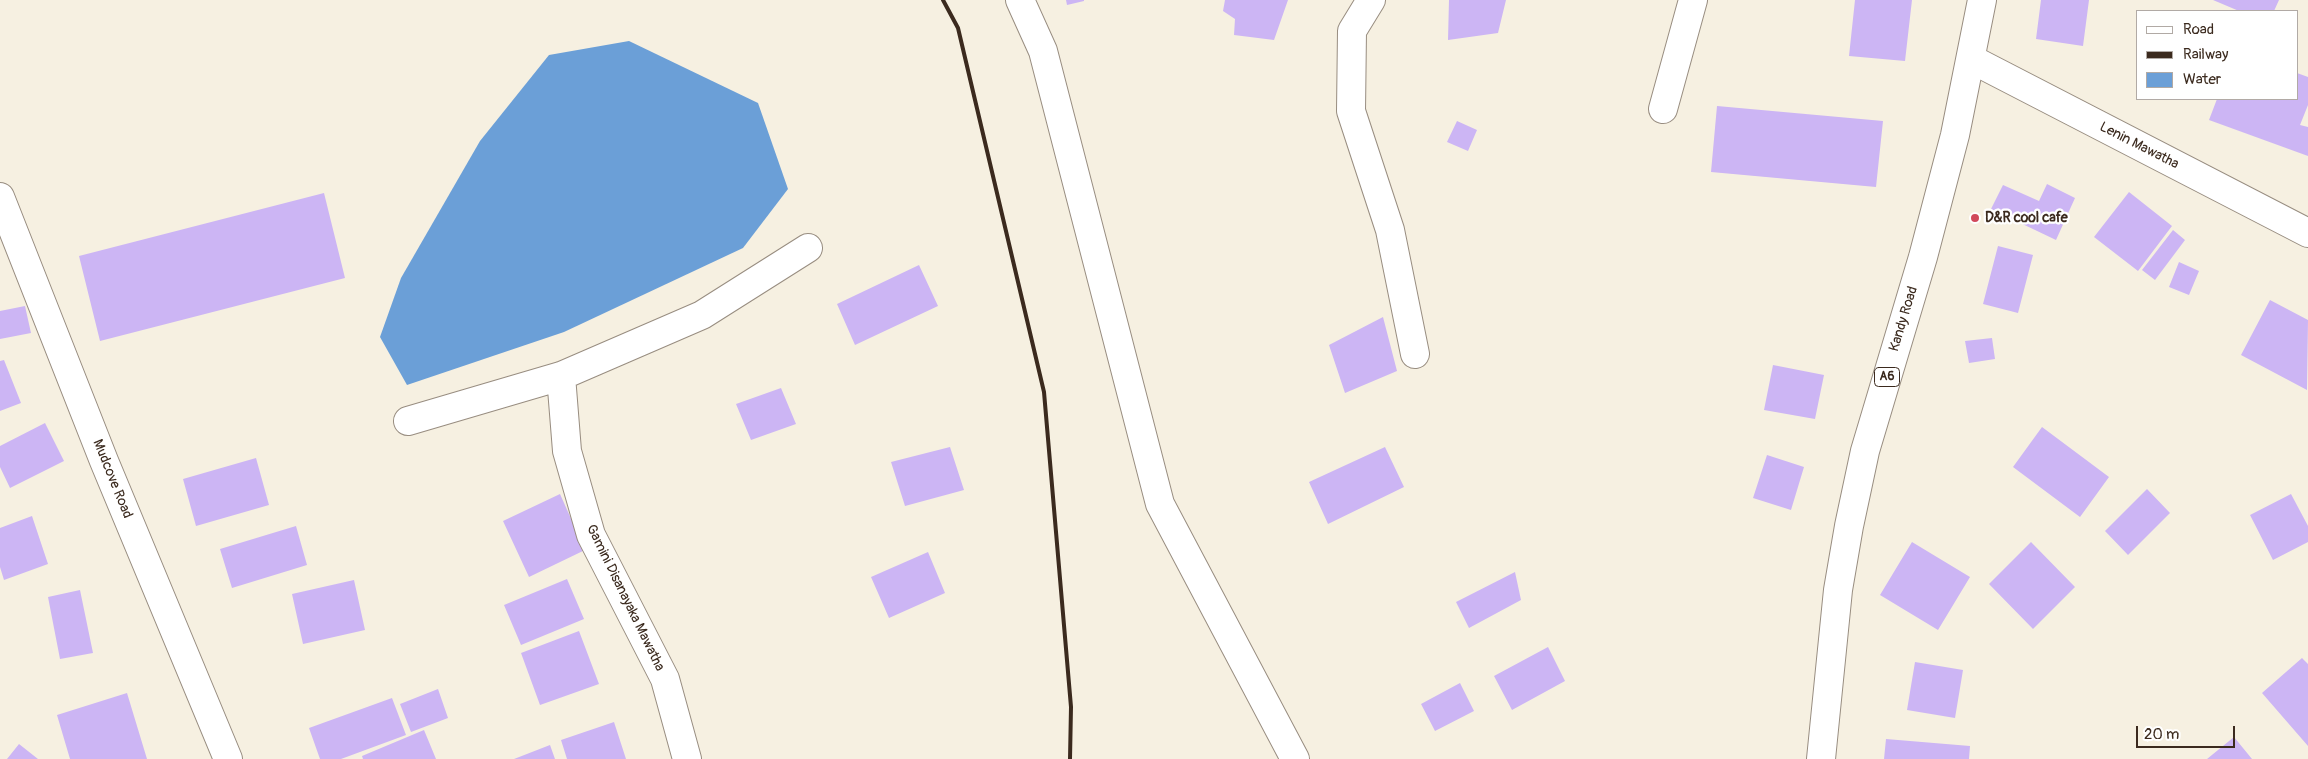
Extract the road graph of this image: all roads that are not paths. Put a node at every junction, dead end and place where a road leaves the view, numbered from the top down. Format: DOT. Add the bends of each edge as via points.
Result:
graph roads {
  1 [pos="1020,0"];
  2 [pos="1371,0"];
  3 [pos="1693,0"];
  4 [pos="1982,0"];
  5 [pos="1971,59"];
  6 [pos="1662,109"];
  7 [pos="0,197"];
  8 [pos="2308,233"];
  9 [pos="808,248"];
  10 [pos="1415,354"];
  11 [pos="561,376"];
  12 [pos="408,421"];
  13 [pos="228,759"];
  14 [pos="687,759"];
  15 [pos="1295,759"];
  16 [pos="1821,759"];
  1 -- 15 [label="main road" via="1043,51 1160,504"];
  2 -- 10 [label="main road" via="1352,31 1352,111 1390,230"];
  3 -- 6 [label="main road"];
  4 -- 5 [label="main road, Kandy Road / A6"];
  5 -- 8 [label="main road, Lenin Mawatha"];
  5 -- 16 [label="main road, Kandy Road / A6" via="1938,200 1865,451 1838,590"];
  7 -- 13 [label="main road, Mudcove Road" via="104,461"];
  9 -- 11 [label="main road" via="702,315"];
  11 -- 12 [label="main road"];
  11 -- 14 [label="main road, Gamini Disanayaka Mawatha" via="567,451 591,535 665,680"];
}
